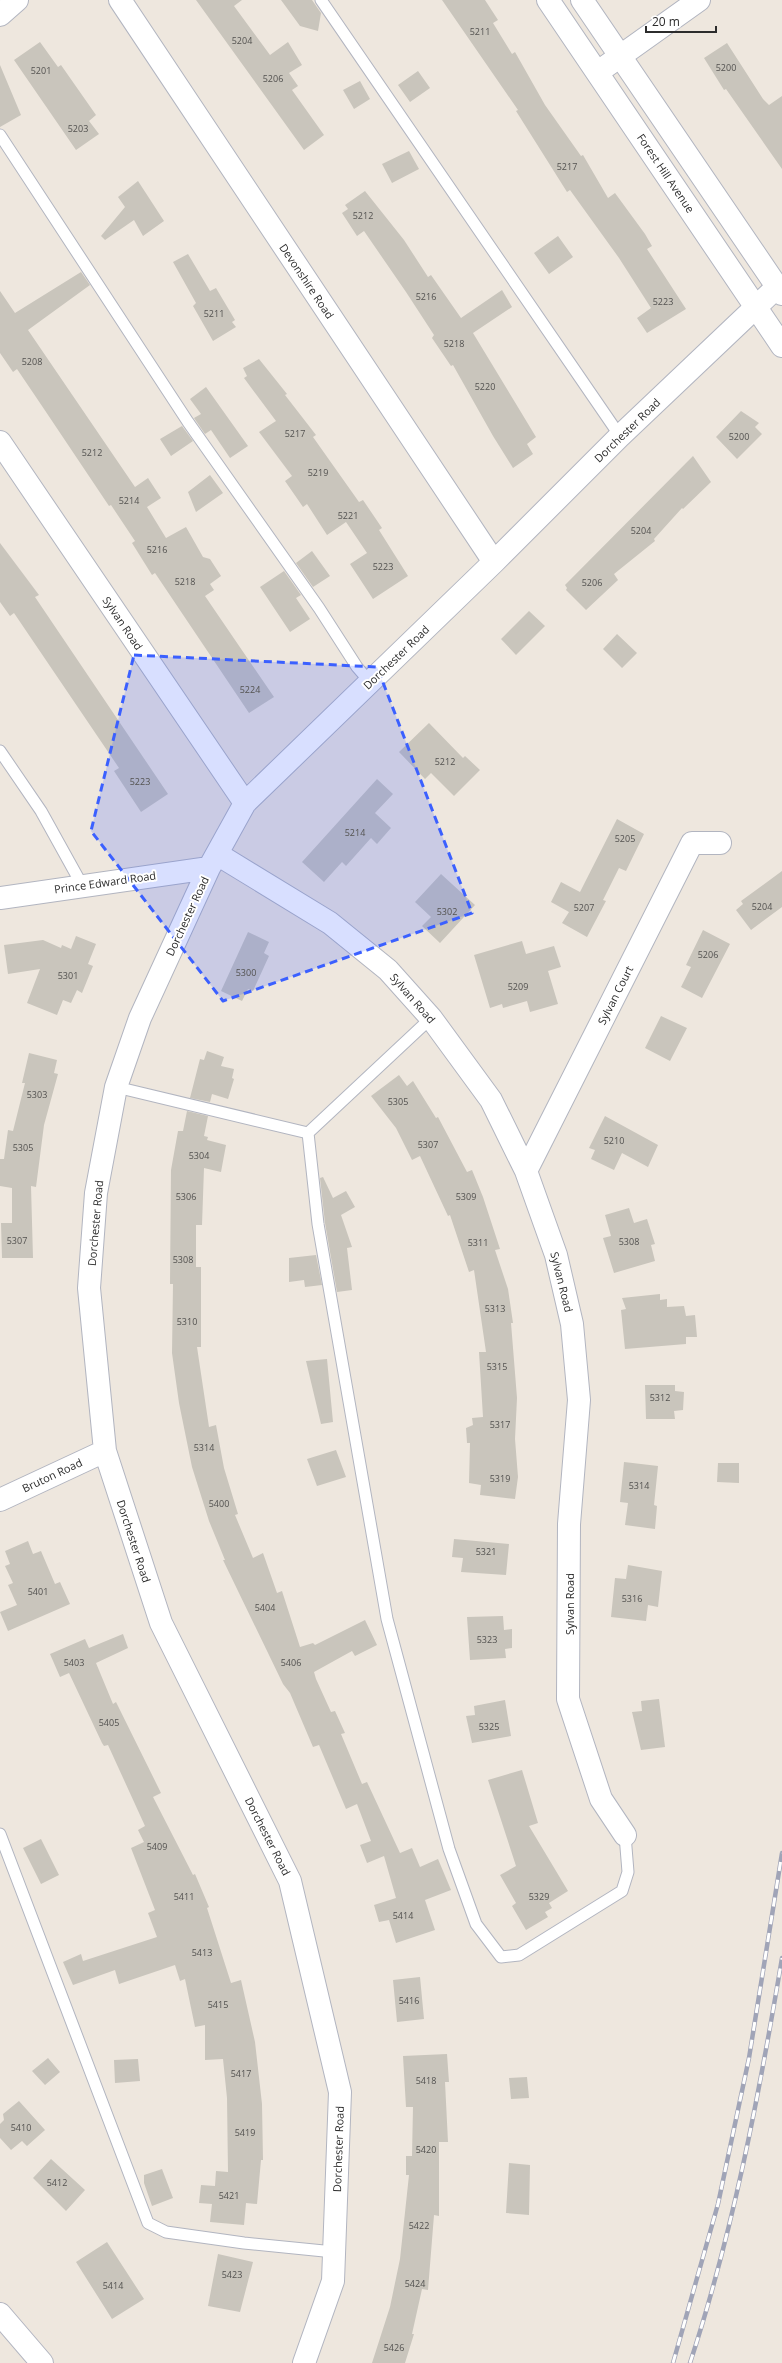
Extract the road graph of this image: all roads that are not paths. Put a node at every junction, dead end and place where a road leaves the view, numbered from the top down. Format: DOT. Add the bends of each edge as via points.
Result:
graph roads {
  1 [pos="17,0"];
  2 [pos="120,0"];
  3 [pos="321,0"];
  4 [pos="548,0"];
  5 [pos="582,0"];
  6 [pos="699,0"];
  7 [pos="0,15"];
  8 [pos="620,57"];
  9 [pos="598,72"];
  10 [pos="0,136"];
  11 [pos="780,291"];
  12 [pos="756,308"];
  13 [pos="782,346"];
  14 [pos="620,436"];
  15 [pos="0,442"];
  16 [pos="494,562"];
  17 [pos="370,682"];
  18 [pos="0,751"];
  19 [pos="245,803"];
  20 [pos="720,843"];
  21 [pos="213,861"];
  22 [pos="82,885"];
  23 [pos="0,898"];
  24 [pos="431,1018"];
  25 [pos="116,1087"];
  26 [pos="308,1133"];
  27 [pos="526,1171"];
  28 [pos="105,1451"];
  29 [pos="0,1500"];
  30 [pos="0,1834"];
  31 [pos="626,1835"];
  32 [pos="334,2252"];
  33 [pos="0,2314"];
  34 [pos="42,2363"];
  35 [pos="304,2363"];
  1 -- 7 [label="street"];
  2 -- 16 [label="street, Devonshire Road"];
  3 -- 14 [label="lane"];
  4 -- 9 [label="street, Forest Hill Avenue"];
  5 -- 8 [label="street"];
  6 -- 8 [label="street"];
  8 -- 9 [label="street"];
  8 -- 11 [label="street"];
  9 -- 12 [label="street, Forest Hill Avenue"];
  10 -- 17 [label="lane" via="166,389 319,608 357,667"];
  11 -- 12 [label="street, Dorchester Road"];
  12 -- 13 [label="street, Forest Hill Avenue"];
  12 -- 14 [label="street, Dorchester Road"];
  14 -- 16 [label="street, Dorchester Road"];
  15 -- 19 [label="street, Sylvan Road"];
  16 -- 17 [label="street, Dorchester Road"];
  17 -- 19 [label="street, Dorchester Road"];
  18 -- 22 [label="lane" via="41,811"];
  19 -- 21 [label="street, Dorchester Road"];
  20 -- 27 [label="street, Sylvan Court" via="692,843"];
  21 -- 22 [label="street, Prince Edward Road"];
  21 -- 24 [label="street, Sylvan Road" via="330,923 388,970"];
  21 -- 25 [label="street, Dorchester Road" via="140,1018"];
  22 -- 23 [label="street, Prince Edward Road"];
  24 -- 26 [label="lane"];
  24 -- 27 [label="street, Sylvan Road" via="491,1100"];
  25 -- 26 [label="lane"];
  25 -- 28 [label="street, Dorchester Road" via="96,1193 89,1288"];
  26 -- 31 [label="lane" via="318,1224 387,1619 449,1849 476,1924 501,1957 519,1955 622,1891 628,1872"];
  27 -- 31 [label="street, Sylvan Road" via="556,1255 572,1324 579,1400 569,1524 568,1699 601,1799"];
  28 -- 29 [label="street, Bruton Road"];
  28 -- 32 [label="street, Dorchester Road" via="161,1623 290,1881 340,2092"];
  30 -- 32 [label="lane" via="148,2223 166,2232"];
  32 -- 35 [label="street, Dorchester Road" via="333,2281"];
  33 -- 34 [label="street"];
}
